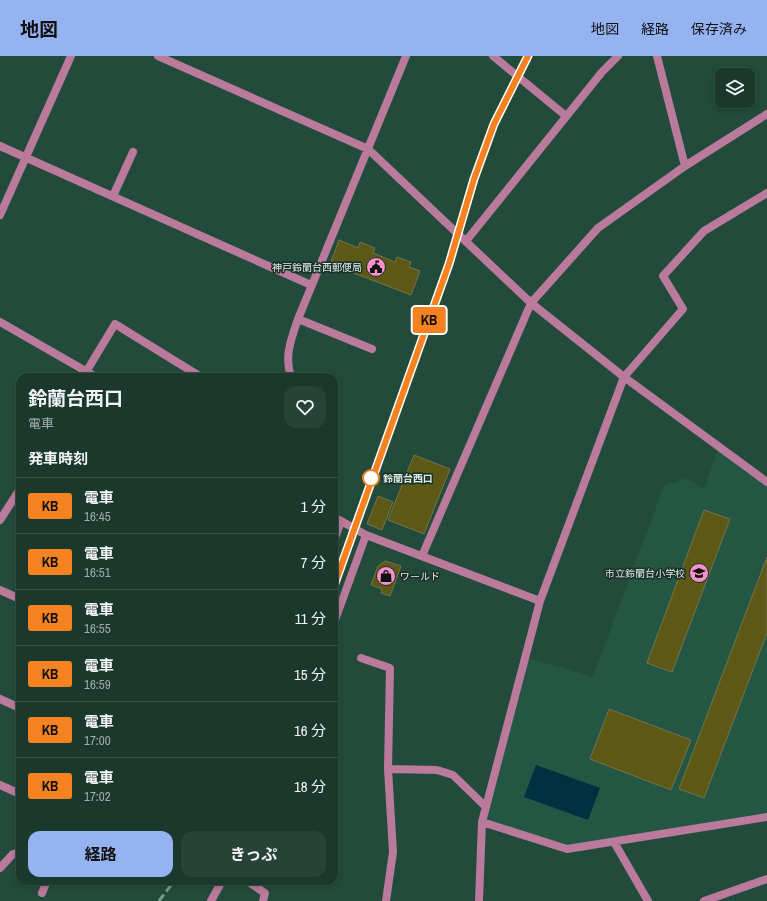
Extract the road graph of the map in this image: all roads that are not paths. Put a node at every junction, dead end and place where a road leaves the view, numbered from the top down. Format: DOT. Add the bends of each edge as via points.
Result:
graph roads {
  1 [pos="72,56"];
  2 [pos="158,56"];
  3 [pos="406,56"];
  4 [pos="494,56"];
  5 [pos="618,56"];
  6 [pos="657,56"];
  7 [pos="767,114"];
  8 [pos="566,116"];
  9 [pos="0,146"];
  10 [pos="368,149"];
  11 [pos="132,152"];
  12 [pos="26,157"];
  13 [pos="685,166"];
  14 [pos="767,193"];
  15 [pos="113,196"];
  16 [pos="0,215"];
  17 [pos="466,241"];
  18 [pos="311,284"];
  19 [pos="531,303"];
  20 [pos="298,319"];
  21 [pos="0,322"];
  22 [pos="372,349"];
  23 [pos="83,373"];
  24 [pos="86,373"];
  25 [pos="195,373"];
  26 [pos="290,373"];
  27 [pos="624,376"];
  28 [pos="767,482"];
  29 [pos="16,495"];
  30 [pos="338,519"];
  31 [pos="0,520"];
  32 [pos="366,535"];
  33 [pos="422,556"];
  34 [pos="0,590"];
  35 [pos="16,597"];
  36 [pos="540,601"];
  37 [pos="338,612"];
  38 [pos="361,658"];
  39 [pos="0,699"];
  40 [pos="16,706"];
  41 [pos="388,769"];
  42 [pos="0,785"];
  43 [pos="16,792"];
  44 [pos="486,807"];
  45 [pos="767,817"];
  46 [pos="482,822"];
  47 [pos="614,842"];
  48 [pos="16,854"];
  49 [pos="0,868"];
  50 [pos="767,879"];
  51 [pos="45,885"];
  52 [pos="220,885"];
  53 [pos="254,885"];
  54 [pos="42,893"];
  55 [pos="211,901"];
  56 [pos="262,901"];
  57 [pos="386,901"];
  58 [pos="479,901"];
  59 [pos="648,901"];
  60 [pos="704,901"];
  1 -- 12 [label="street"];
  2 -- 10 [label="street"];
  3 -- 10 [label="street"];
  4 -- 8 [label="street"];
  5 -- 8 [label="street"];
  6 -- 13 [label="street"];
  7 -- 13 [label="street"];
  8 -- 17 [label="street"];
  9 -- 12 [label="street"];
  10 -- 17 [label="street"];
  10 -- 18 [label="street"];
  11 -- 15 [label="street"];
  12 -- 15 [label="street"];
  12 -- 16 [label="street"];
  13 -- 19 [label="street" via="598,228"];
  14 -- 27 [label="street" via="704,231 662,276 683,308"];
  15 -- 18 [label="street"];
  17 -- 19 [label="street"];
  18 -- 20 [label="street"];
  19 -- 27 [label="street"];
  19 -- 33 [label="street"];
  20 -- 22 [label="street"];
  20 -- 26 [label="street" via="288,347"];
  21 -- 23 [label="street"];
  24 -- 25 [label="street" via="115,324"];
  27 -- 28 [label="street"];
  27 -- 36 [label="street"];
  29 -- 31 [label="street"];
  30 -- 32 [label="street"];
  32 -- 33 [label="street"];
  32 -- 37 [label="street"];
  33 -- 36 [label="street"];
  34 -- 35 [label="street"];
  36 -- 44 [label="street"];
  38 -- 41 [label="street" via="390,668"];
  39 -- 40 [label="street"];
  41 -- 44 [label="street" via="437,770 453,775"];
  41 -- 57 [label="street" via="393,852"];
  42 -- 43 [label="street"];
  44 -- 46 [label="street"];
  45 -- 47 [label="street"];
  46 -- 47 [label="street" via="567,849"];
  46 -- 58 [label="street"];
  47 -- 59 [label="street"];
  48 -- 49 [label="street"];
  50 -- 60 [label="street"];
  51 -- 54 [label="street"];
  52 -- 55 [label="street"];
  53 -- 56 [label="street" via="265,892"];
}
